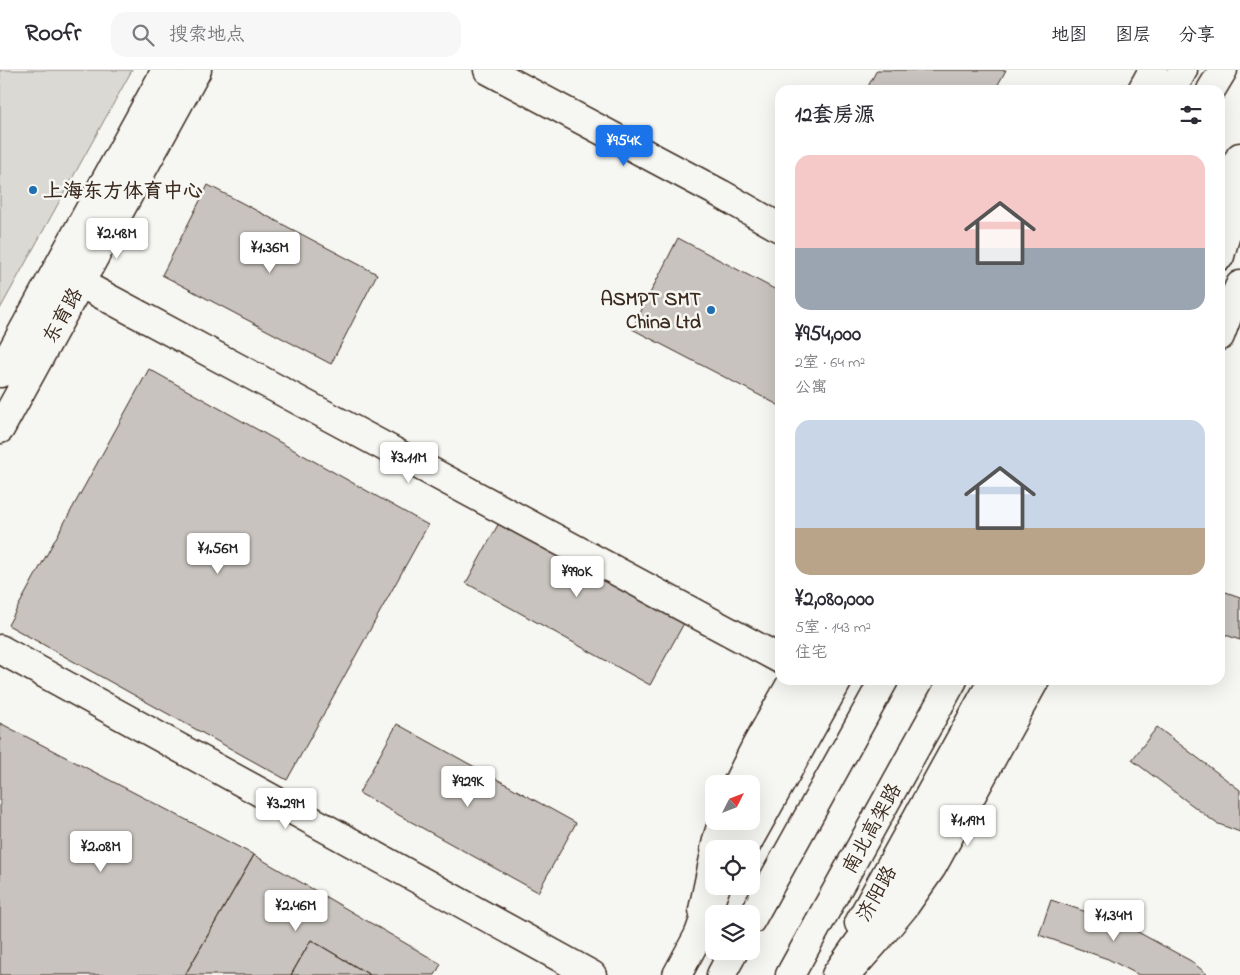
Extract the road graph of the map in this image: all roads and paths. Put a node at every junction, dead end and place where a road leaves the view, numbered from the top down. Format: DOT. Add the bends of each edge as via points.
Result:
graph roads {
  1 [pos="166,70"];
  2 [pos="197,70"];
  3 [pos="488,70"];
  4 [pos="1153,70"];
  5 [pos="1183,70"];
  6 [pos="1223,70"];
  7 [pos="1145,85"];
  8 [pos="1175,85"];
  9 [pos="1214,85"];
  10 [pos="1240,157"];
  11 [pos="1240,180"];
  12 [pos="1225,184"];
  13 [pos="775,225"];
  14 [pos="1240,226"];
  15 [pos="1225,237"];
  16 [pos="1225,254"];
  17 [pos="55,272"];
  18 [pos="80,283"];
  19 [pos="1240,286"];
  20 [pos="1225,323"];
  21 [pos="0,373"];
  22 [pos="0,429"];
  23 [pos="0,649"];
  24 [pos="775,656"];
  25 [pos="790,685"];
  26 [pos="815,685"];
  27 [pos="835,685"];
  28 [pos="881,685"];
  29 [pos="950,685"];
  30 [pos="990,685"];
  31 [pos="1008,685"];
  32 [pos="1032,685"];
  33 [pos="742,775"];
  34 [pos="760,786"];
  35 [pos="749,840"];
  36 [pos="707,895"];
  37 [pos="713,895"];
  38 [pos="719,895"];
  39 [pos="759,905"];
  40 [pos="699,934"];
  41 [pos="729,960"];
  42 [pos="592,975"];
  43 [pos="677,975"];
  44 [pos="721,975"];
  45 [pos="790,975"];
  46 [pos="830,975"];
  47 [pos="836,975"];
  48 [pos="845,975"];
  1 -- 17 [label="main road, 东育路"];
  2 -- 18 [label="main road, 东育路"];
  3 -- 13 [label="main road"];
  4 -- 7 [label="main road"];
  5 -- 8 [label="main road"];
  6 -- 9 [label="main road"];
  10 -- 12 [label="main road"];
  11 -- 15 [label="main road"];
  14 -- 16 [label="main road"];
  17 -- 18 [label="main road"];
  17 -- 21 [label="main road, 东育路"];
  18 -- 22 [label="main road, 东育路"];
  18 -- 24 [label="main road"];
  19 -- 20 [label="main road"];
  23 -- 42 [label="main road"];
  25 -- 33 [label="main road"];
  26 -- 34 [label="main road"];
  27 -- 35 [label="main road"];
  28 -- 39 [label="main road"];
  29 -- 45 [label="main road, 南北高架路"];
  30 -- 46 [label="main road, 济阳路"];
  31 -- 47 [label="main road" via="914,860"];
  32 -- 48 [label="main road" via="932,868 893,921"];
  36 -- 40 [label="main road"];
  37 -- 40 [label="main road"];
  38 -- 40 [label="main road"];
  40 -- 43 [label="main road"];
  41 -- 44 [label="main road"];
}
